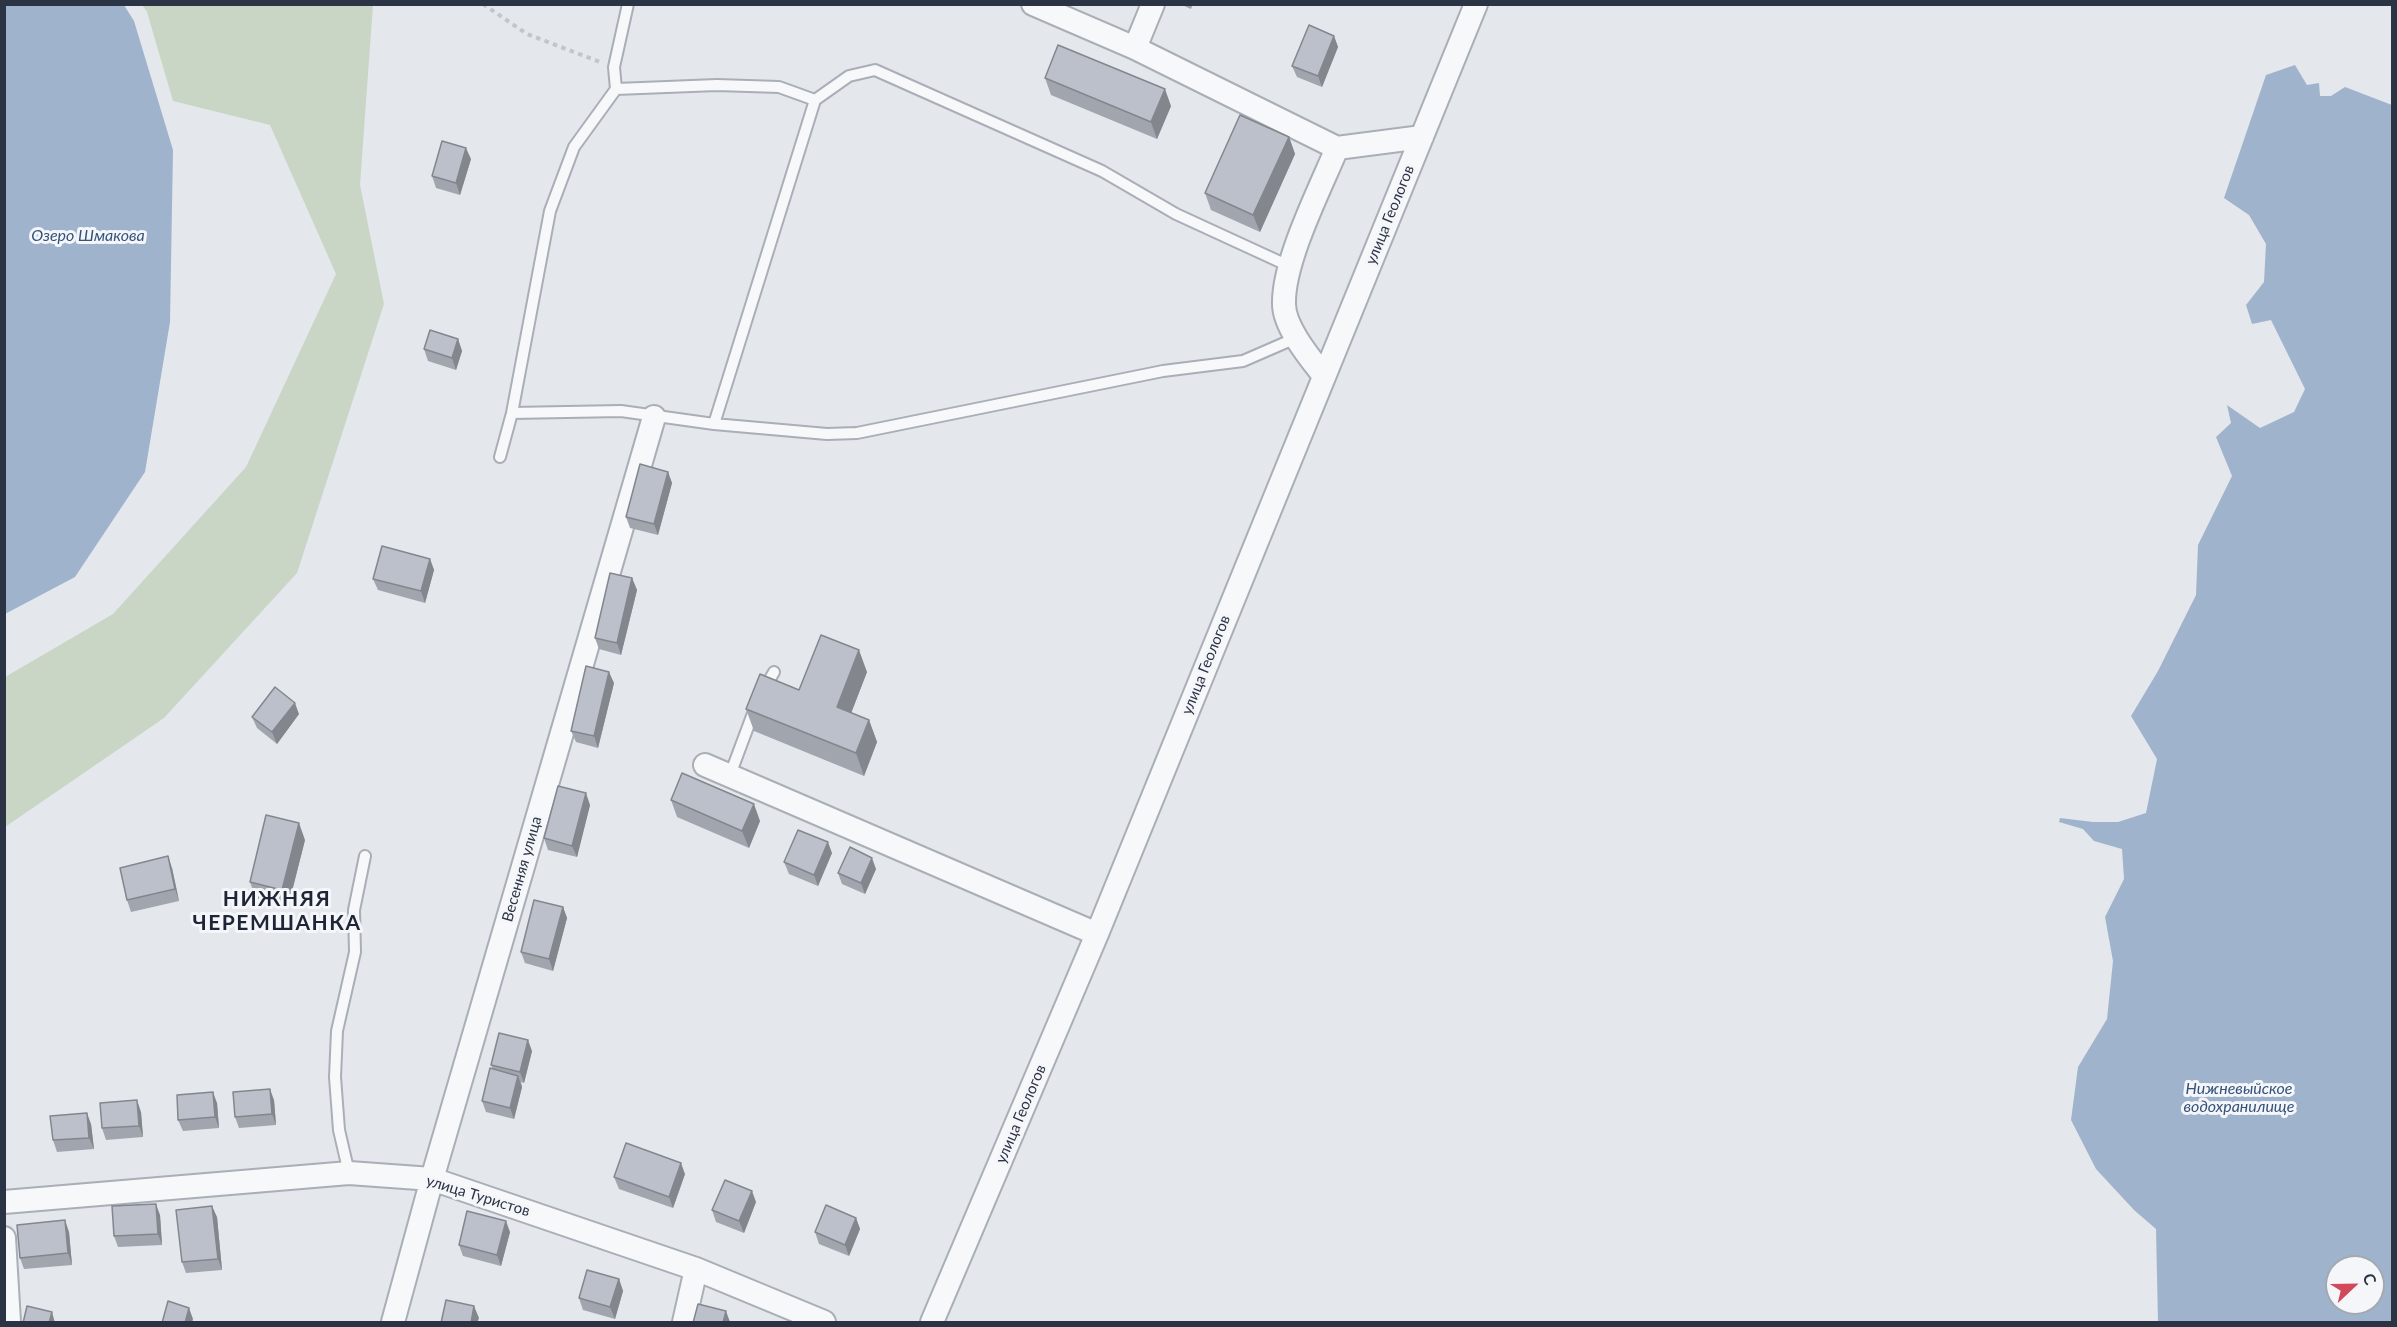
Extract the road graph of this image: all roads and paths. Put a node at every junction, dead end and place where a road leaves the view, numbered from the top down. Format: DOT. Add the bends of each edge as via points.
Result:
graph roads {
  1 [pos="483,4"];
  2 [pos="628,4"];
  3 [pos="1033,4"];
  4 [pos="1153,4"];
  5 [pos="1476,4"];
  6 [pos="1135,48"];
  7 [pos="614,67"];
  8 [pos="616,89"];
  9 [pos="816,100"];
  10 [pos="1422,137"];
  11 [pos="1337,148"];
  12 [pos="1289,266"];
  13 [pos="1296,338"];
  14 [pos="1324,376"];
  15 [pos="512,413"];
  16 [pos="654,417"];
  17 [pos="714,424"];
  18 [pos="500,456"];
  19 [pos="774,672"];
  20 [pos="705,765"];
  21 [pos="730,775"];
  22 [pos="365,856"];
  23 [pos="1097,934"];
  24 [pos="349,1173"];
  25 [pos="432,1179"];
  26 [pos="4,1202"];
  27 [pos="4,1238"];
  28 [pos="696,1269"];
  29 [pos="9,1323"];
  30 [pos="393,1323"];
  31 [pos="684,1323"];
  32 [pos="824,1323"];
  33 [pos="932,1323"];
  1 -- 7 [label="path" via="526,34"];
  2 -- 7 [label="lane"];
  3 -- 6 [label="street"];
  4 -- 6 [label="street"];
  5 -- 10 [label="street, улица Геологов"];
  6 -- 11 [label="street"];
  7 -- 8 [label="lane"];
  8 -- 9 [label="lane" via="779,87"];
  8 -- 15 [label="lane" via="574,147 550,211"];
  9 -- 12 [label="lane" via="849,76 875,70 1102,171 1176,214"];
  9 -- 17 [label="lane"];
  10 -- 11 [label="street"];
  10 -- 14 [label="street, улица Геологов"];
  11 -- 12 [label="street"];
  12 -- 13 [label="street" via="1283,306"];
  13 -- 14 [label="street"];
  13 -- 17 [label="lane" via="1243,361 1163,371 857,433"];
  14 -- 23 [label="street, улица Геологов"];
  15 -- 16 [label="lane" via="621,411"];
  15 -- 18 [label="lane"];
  16 -- 17 [label="lane"];
  16 -- 25 [label="street, Весенняя улица"];
  19 -- 21 [label="lane" via="752,712"];
  20 -- 21 [label="street"];
  21 -- 23 [label="street"];
  22 -- 24 [label="lane" via="354,910 355,952 337,1031 339,1130"];
  23 -- 33 [label="street, улица Геологов"];
  24 -- 25 [label="street, улица Туристов"];
  24 -- 26 [label="street, улица Туристов"];
  25 -- 28 [label="street, улица Туристов"];
  25 -- 30 [label="street, Весенняя улица"];
  27 -- 29 [label="street"];
  28 -- 31 [label="street"];
  28 -- 32 [label="street, улица Туристов"];
}
